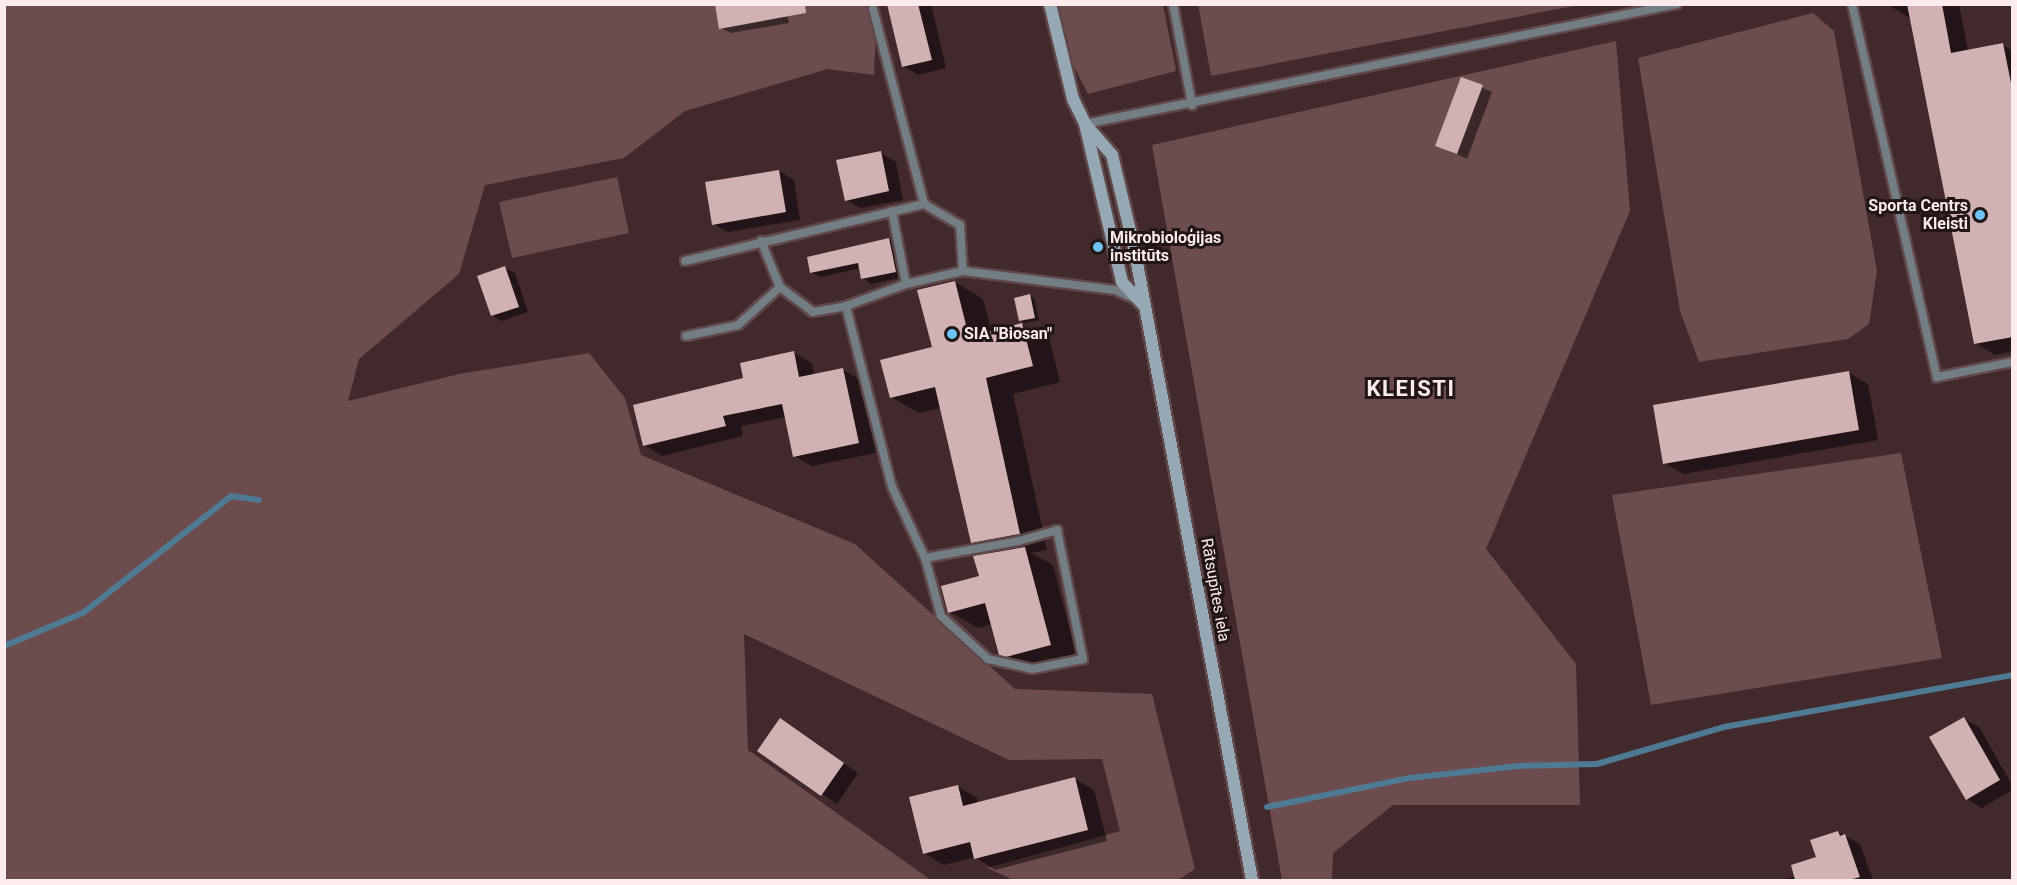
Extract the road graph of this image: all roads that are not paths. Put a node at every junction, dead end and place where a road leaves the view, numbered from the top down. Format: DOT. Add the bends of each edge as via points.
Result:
graph roads {
  1 [pos="1050,4"];
  2 [pos="1173,4"];
  3 [pos="1677,4"];
  4 [pos="1852,4"];
  5 [pos="873,9"];
  6 [pos="1192,105"];
  7 [pos="1085,124"];
  8 [pos="924,204"];
  9 [pos="892,211"];
  10 [pos="761,241"];
  11 [pos="685,261"];
  12 [pos="963,271"];
  13 [pos="906,284"];
  14 [pos="780,287"];
  15 [pos="846,306"];
  16 [pos="1145,306"];
  17 [pos="686,336"];
  18 [pos="2013,362"];
  19 [pos="926,558"];
  20 [pos="1252,880"];
  1 -- 7 [label="street, Rātsupītes iela" via="1073,99"];
  2 -- 6 [label="lane"];
  3 -- 6 [label="lane"];
  4 -- 18 [label="lane" via="1936,377"];
  5 -- 8 [label="lane"];
  6 -- 7 [label="lane"];
  7 -- 16 [label="street, Rātsupītes iela" via="1122,282"];
  7 -- 16 [label="street, Rātsupītes iela" via="1112,154"];
  8 -- 9 [label="lane"];
  8 -- 12 [label="lane" via="960,225"];
  9 -- 10 [label="lane"];
  9 -- 13 [label="lane"];
  10 -- 11 [label="lane"];
  10 -- 14 [label="lane"];
  12 -- 13 [label="lane"];
  12 -- 16 [label="lane" via="1114,290"];
  13 -- 15 [label="lane"];
  14 -- 15 [label="lane" via="813,312"];
  14 -- 17 [label="lane" via="738,325"];
  15 -- 19 [label="lane" via="892,487"];
  16 -- 20 [label="street, Rātsupītes iela"];
  19 -- 19 [label="lane" via="1057,530 1083,659 1033,669 988,659 941,616"];
}
